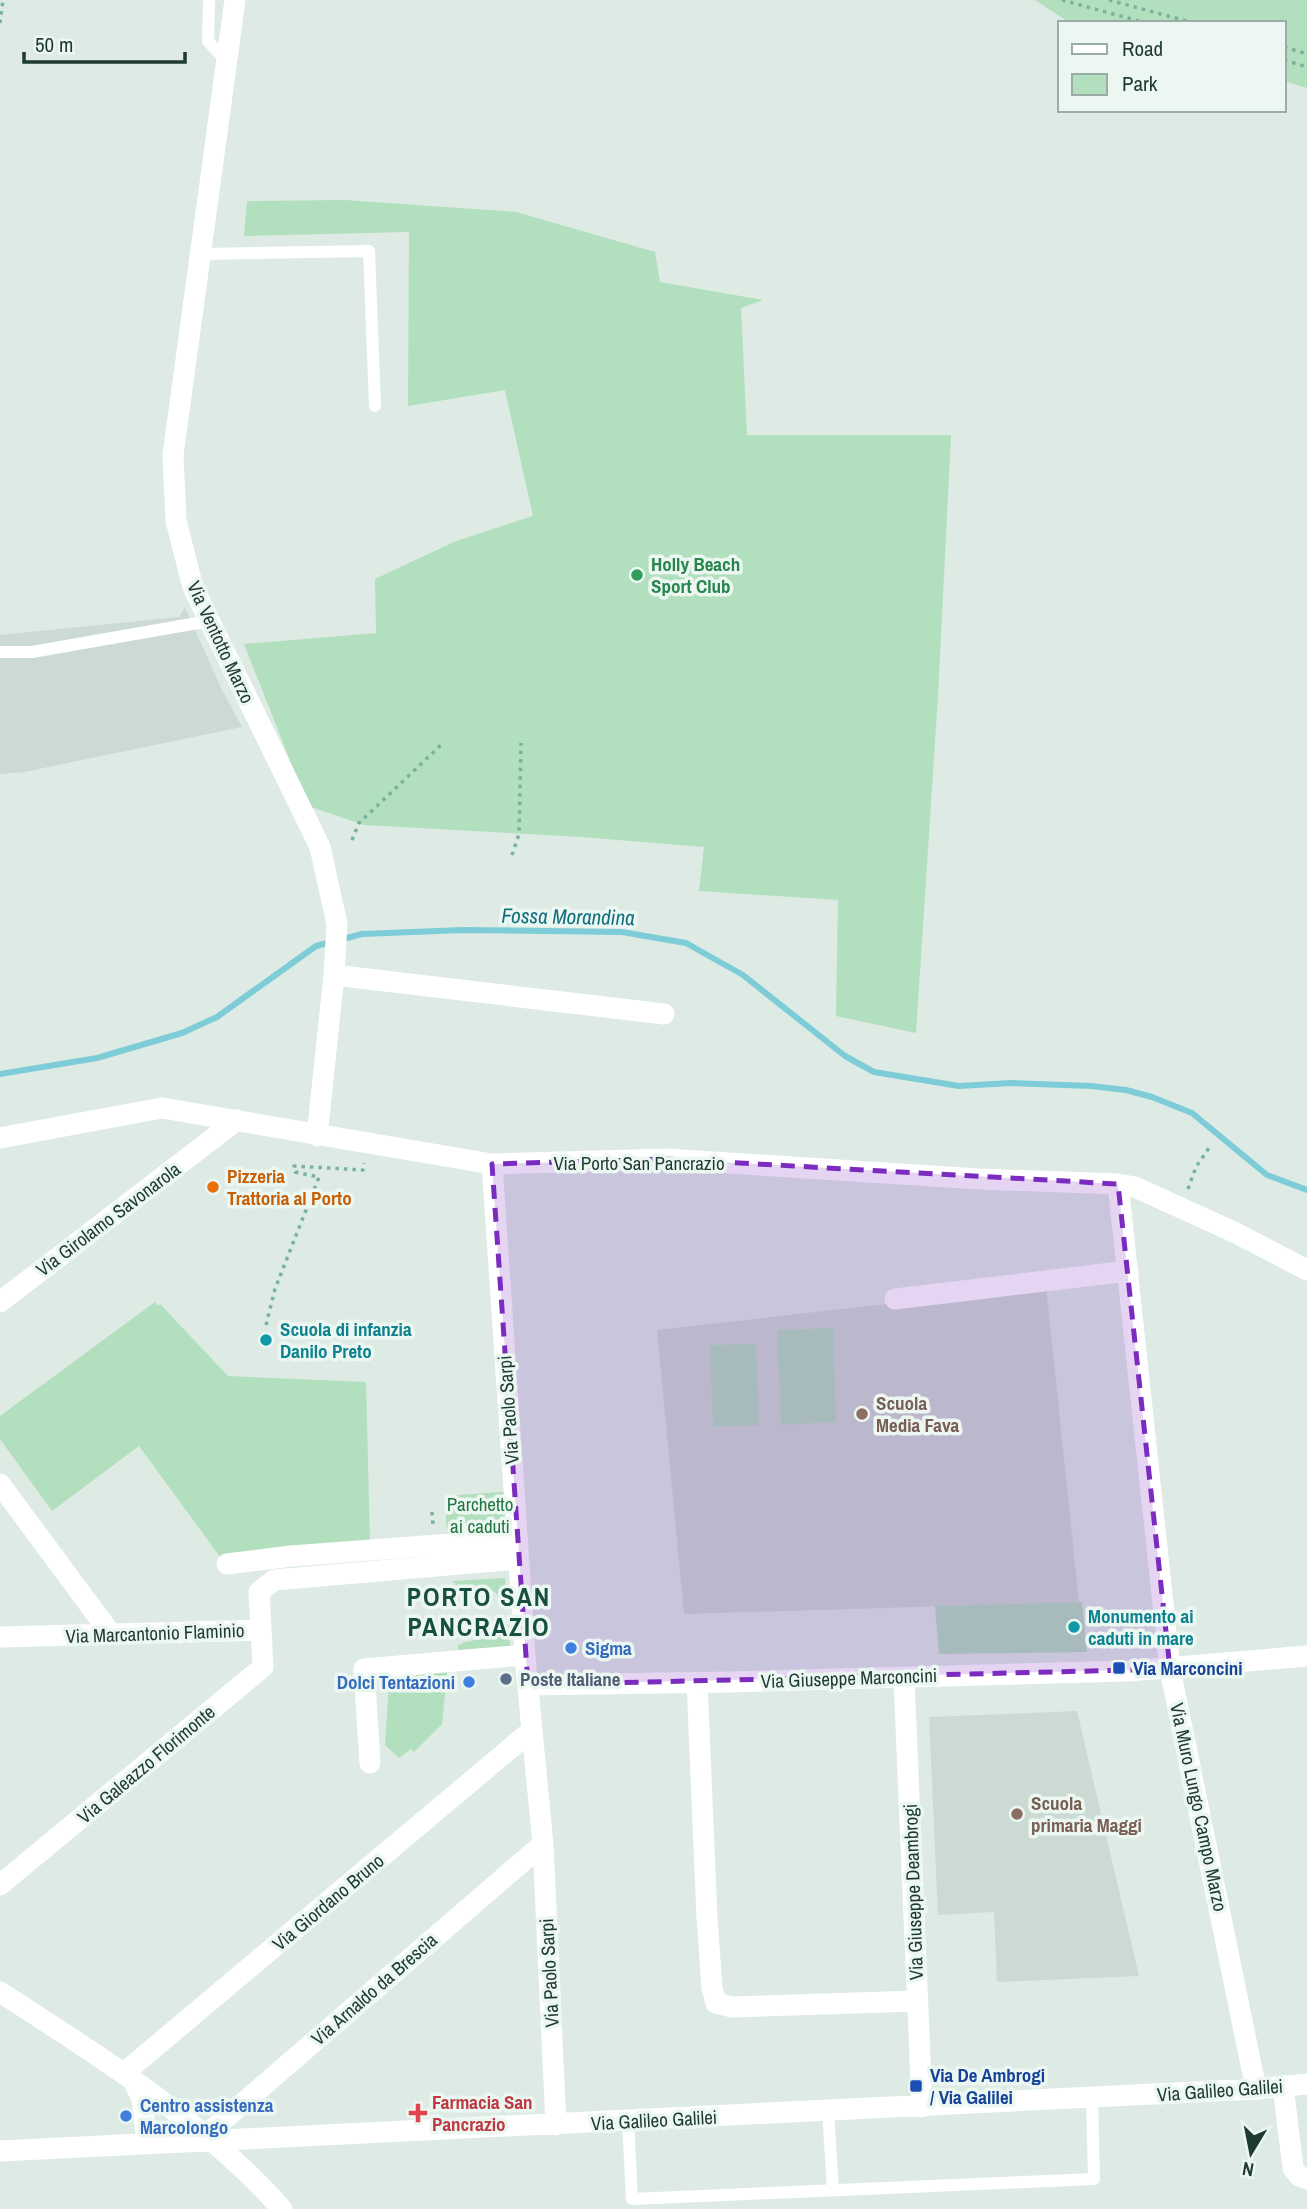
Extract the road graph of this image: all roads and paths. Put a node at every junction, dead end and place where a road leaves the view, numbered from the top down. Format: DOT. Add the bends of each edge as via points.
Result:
graph roads {
  1 [pos="3,0"];
  2 [pos="209,0"];
  3 [pos="234,0"];
  4 [pos="1062,0"];
  5 [pos="1109,0"];
  6 [pos="1139,21"];
  7 [pos="1187,21"];
  8 [pos="0,23"];
  9 [pos="1286,48"];
  10 [pos="1307,54"];
  11 [pos="226,61"];
  12 [pos="1286,61"];
  13 [pos="1307,67"];
  14 [pos="201,254"];
  15 [pos="374,406"];
  16 [pos="209,621"];
  17 [pos="0,652"];
  18 [pos="521,743"];
  19 [pos="441,744"];
  20 [pos="352,840"];
  21 [pos="512,855"];
  22 [pos="334,975"];
  23 [pos="664,1014"];
  24 [pos="237,1120"];
  25 [pos="215,1126"];
  26 [pos="317,1136"];
  27 [pos="0,1138"];
  28 [pos="370,1145"];
  29 [pos="1211,1145"];
  30 [pos="492,1164"];
  31 [pos="1118,1184"];
  32 [pos="1186,1195"];
  33 [pos="1307,1270"];
  34 [pos="1128,1271"];
  35 [pos="895,1299"];
  36 [pos="0,1301"];
  37 [pos="266,1325"];
  38 [pos="0,1484"];
  39 [pos="517,1549"];
  40 [pos="227,1563"];
  41 [pos="261,1630"];
  42 [pos="111,1634"];
  43 [pos="0,1637"];
  44 [pos="525,1655"];
  45 [pos="1307,1656"];
  46 [pos="1170,1669"];
  47 [pos="904,1677"];
  48 [pos="697,1682"];
  49 [pos="528,1685"];
  50 [pos="531,1731"];
  51 [pos="370,1763"];
  52 [pos="544,1844"];
  53 [pos="0,1885"];
  54 [pos="0,1992"];
  55 [pos="917,2001"];
  56 [pos="129,2077"];
  57 [pos="1307,2084"];
  58 [pos="1283,2086"];
  59 [pos="1256,2089"];
  60 [pos="1092,2098"];
  61 [pos="922,2107"];
  62 [pos="828,2111"];
  63 [pos="628,2121"];
  64 [pos="556,2125"];
  65 [pos="210,2138"];
  66 [pos="254,2140"];
  67 [pos="147,2144"];
  68 [pos="0,2151"];
  69 [pos="1307,2179"];
  70 [pos="264,2188"];
  71 [pos="833,2189"];
  72 [pos="282,2209"];
  1 -- 8 [label="path"];
  2 -- 11 [label="lane" via="208,41"];
  3 -- 11 [label="street, Via Ventotto Marzo"];
  4 -- 6 [label="path"];
  5 -- 7 [label="path"];
  9 -- 10 [label="path"];
  11 -- 14 [label="street, Via Ventotto Marzo"];
  12 -- 13 [label="path"];
  14 -- 15 [label="lane" via="369,251"];
  14 -- 16 [label="street, Via Ventotto Marzo" via="173,455 176,521 192,587"];
  16 -- 17 [label="lane" via="32,652"];
  16 -- 22 [label="street, Via Ventotto Marzo" via="320,846 337,924"];
  18 -- 21 [label="path" via="519,834"];
  19 -- 20 [label="path" via="359,823"];
  22 -- 23 [label="street"];
  22 -- 26 [label="street, Via Ventotto Marzo"];
  24 -- 25 [label="street, Via Girolamo Savonarola"];
  24 -- 26 [label="street, Via Porto San Pancrazio"];
  25 -- 27 [label="street" via="162,1108"];
  25 -- 36 [label="street, Via Girolamo Savonarola"];
  26 -- 28 [label="street, Via Porto San Pancrazio"];
  28 -- 30 [label="street, Via Porto San Pancrazio"];
  28 -- 37 [label="path" via="363,1170 294,1166 295,1172 319,1177 284,1264"];
  29 -- 32 [label="path" via="1196,1167"];
  30 -- 31 [label="street, Via Porto San Pancrazio" via="666,1159"];
  30 -- 39 [label="street, Via Paolo Sarpi"];
  31 -- 33 [label="street, Via Porto San Pancrazio" via="1135,1186"];
  31 -- 34 [label="street, Via Muro Lungo Campo Marzo"];
  34 -- 35 [label="street"];
  34 -- 46 [label="street, Via Muro Lungo Campo Marzo"];
  38 -- 42 [label="street"];
  39 -- 40 [label="street" via="291,1556"];
  39 -- 41 [label="street, Via Marcantonio Flaminio" via="274,1580 259,1592"];
  39 -- 44 [label="street, Via Paolo Sarpi"];
  41 -- 42 [label="street, Via Marcantonio Flaminio"];
  41 -- 53 [label="street, Via Galeazzo Florimonte" via="263,1667"];
  42 -- 43 [label="street, Via Marcantonio Flaminio"];
  44 -- 49 [label="street, Via Paolo Sarpi"];
  44 -- 51 [label="street" via="364,1669"];
  45 -- 46 [label="street, Via Giuseppe Marconcini"];
  46 -- 47 [label="street, Via Giuseppe Marconcini"];
  46 -- 59 [label="street, Via Muro Lungo Campo Marzo"];
  47 -- 48 [label="street, Via Giuseppe Marconcini"];
  47 -- 55 [label="street, Via Giuseppe Deambrogi"];
  48 -- 49 [label="street, Via Giuseppe Marconcini"];
  48 -- 55 [label="street" via="707,1917 716,2003 732,2007"];
  49 -- 50 [label="street, Via Paolo Sarpi"];
  50 -- 52 [label="street, Via Paolo Sarpi"];
  50 -- 56 [label="street, Via Giordano Bruno"];
  52 -- 64 [label="street, Via Paolo Sarpi"];
  52 -- 65 [label="street, Via Arnaldo da Brescia"];
  54 -- 56 [label="street"];
  55 -- 61 [label="street, Via Giuseppe Deambrogi"];
  56 -- 65 [label="street"];
  56 -- 67 [label="street" via="142,2099"];
  57 -- 58 [label="street, Via Galileo Galilei"];
  58 -- 59 [label="street, Via Galileo Galilei"];
  58 -- 69 [label="street" via="1293,2168"];
  59 -- 60 [label="street, Via Galileo Galilei"];
  60 -- 61 [label="street, Via Galileo Galilei"];
  60 -- 71 [label="lane" via="1094,2179"];
  61 -- 62 [label="street, Via Galileo Galilei"];
  62 -- 63 [label="street, Via Galileo Galilei"];
  62 -- 71 [label="lane"];
  63 -- 64 [label="street, Via Galileo Galilei"];
  63 -- 71 [label="lane" via="632,2199"];
  64 -- 66 [label="street, Via Galileo Galilei"];
  65 -- 66 [label="street, Via Galileo Galilei"];
  65 -- 67 [label="street, Via Galileo Galilei"];
  65 -- 70 [label="street"];
  66 -- 70 [label="street" via="257,2175"];
  67 -- 68 [label="street, Via Galileo Galilei"];
  70 -- 72 [label="street"];
}
